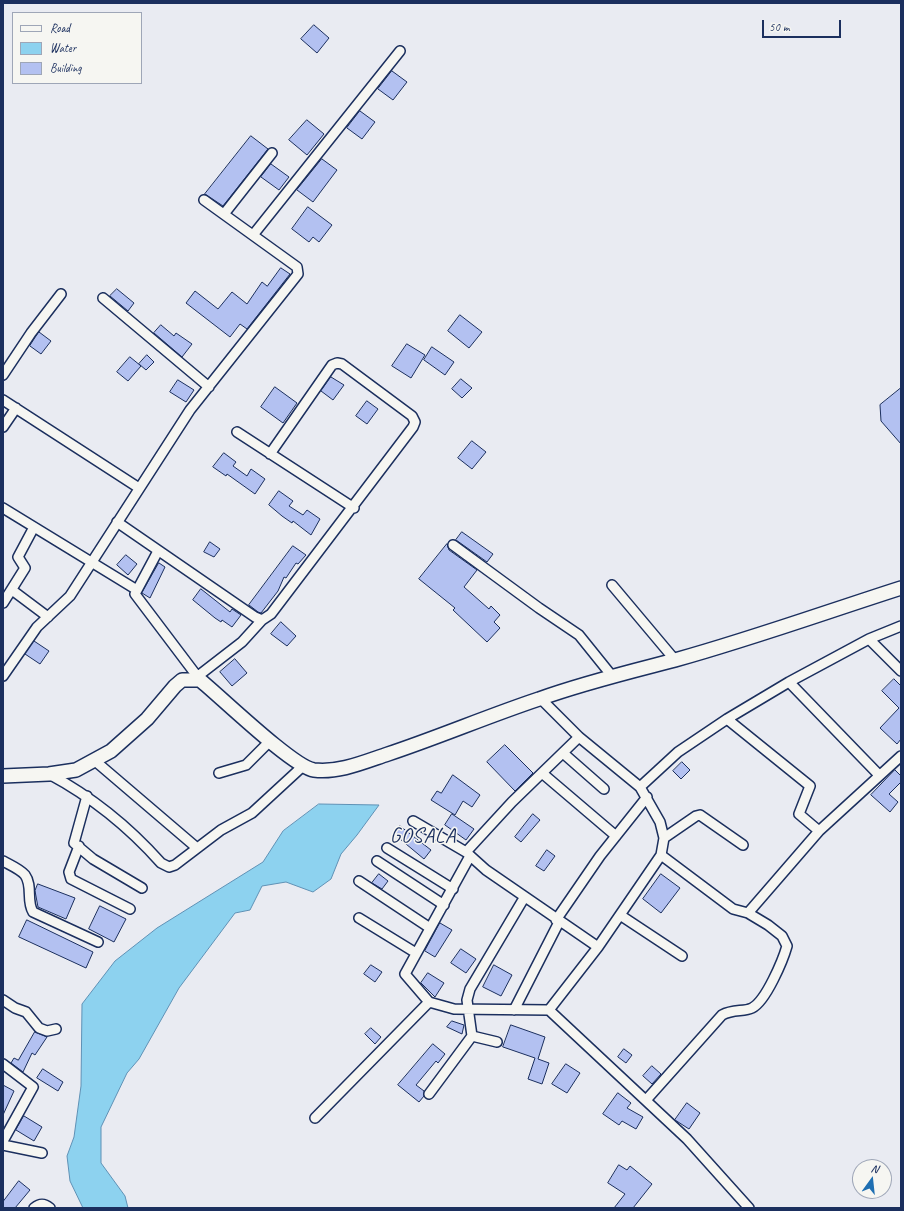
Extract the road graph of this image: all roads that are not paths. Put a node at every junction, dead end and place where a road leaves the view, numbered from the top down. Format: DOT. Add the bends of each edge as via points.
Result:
graph roads {
  1 [pos="400,51"];
  2 [pos="272,153"];
  3 [pos="204,200"];
  4 [pos="224,214"];
  5 [pos="253,235"];
  6 [pos="61,294"];
  7 [pos="103,298"];
  8 [pos="3,375"];
  9 [pos="209,387"];
  10 [pos="3,400"];
  11 [pos="16,408"];
  12 [pos="3,427"];
  13 [pos="237,432"];
  14 [pos="270,454"];
  15 [pos="139,488"];
  16 [pos="3,508"];
  17 [pos="354,508"];
  18 [pos="117,522"];
  19 [pos="34,527"];
  20 [pos="453,545"];
  21 [pos="158,551"];
  22 [pos="91,562"];
  23 [pos="612,585"];
  24 [pos="901,588"];
  25 [pos="12,590"];
  26 [pos="137,590"];
  27 [pos="3,603"];
  28 [pos="48,617"];
  29 [pos="262,620"];
  30 [pos="901,626"];
  31 [pos="869,639"];
  32 [pos="675,660"];
  33 [pos="901,671"];
  34 [pos="612,676"];
  35 [pos="199,678"];
  36 [pos="4,679"];
  37 [pos="789,682"];
  38 [pos="540,698"];
  39 [pos="727,719"];
  40 [pos="579,737"];
  41 [pos="270,741"];
  42 [pos="563,753"];
  43 [pos="901,756"];
  44 [pos="94,760"];
  45 [pos="303,766"];
  46 [pos="219,773"];
  47 [pos="542,773"];
  48 [pos="50,774"];
  49 [pos="880,775"];
  50 [pos="4,777"];
  51 [pos="640,787"];
  52 [pos="604,789"];
  53 [pos="87,796"];
  54 [pos="647,797"];
  55 [pos="413,821"];
  56 [pos="818,831"];
  57 [pos="616,836"];
  58 [pos="664,838"];
  59 [pos="744,844"];
  60 [pos="78,846"];
  61 [pos="197,848"];
  62 [pos="387,848"];
  63 [pos="468,854"];
  64 [pos="661,855"];
  65 [pos="3,861"];
  66 [pos="377,861"];
  67 [pos="359,881"];
  68 [pos="142,888"];
  69 [pos="453,889"];
  70 [pos="524,898"];
  71 [pos="444,905"];
  72 [pos="130,909"];
  73 [pos="748,912"];
  74 [pos="620,915"];
  75 [pos="359,918"];
  76 [pos="557,921"];
  77 [pos="430,928"];
  78 [pos="98,942"];
  79 [pos="598,948"];
  80 [pos="416,953"];
  81 [pos="682,956"];
  82 [pos="3,1000"];
  83 [pos="429,1002"];
  84 [pos="470,1009"];
  85 [pos="514,1010"];
  86 [pos="549,1010"];
  87 [pos="56,1029"];
  88 [pos="472,1036"];
  89 [pos="497,1042"];
  90 [pos="3,1064"];
  91 [pos="429,1094"];
  92 [pos="647,1099"];
  93 [pos="315,1118"];
  94 [pos="3,1141"];
  95 [pos="3,1145"];
  96 [pos="42,1153"];
  97 [pos="34,1208"];
  98 [pos="50,1208"];
  99 [pos="749,1208"];
  1 -- 5 [label="street"];
  2 -- 4 [label="street"];
  3 -- 4 [label="street"];
  4 -- 5 [label="street"];
  5 -- 9 [label="street" via="297,267 298,274"];
  6 -- 8 [label="street"];
  7 -- 9 [label="street"];
  9 -- 15 [label="street" via="190,410"];
  10 -- 11 [label="street"];
  11 -- 12 [label="street"];
  11 -- 15 [label="street"];
  13 -- 14 [label="street"];
  14 -- 17 [label="street"];
  14 -- 17 [label="street" via="332,365 342,364 412,416 414,422 413,427"];
  15 -- 18 [label="street"];
  16 -- 19 [label="street"];
  17 -- 29 [label="street" via="271,614"];
  18 -- 21 [label="street"];
  18 -- 22 [label="street"];
  19 -- 22 [label="street"];
  19 -- 25 [label="street" via="18,553 18,560 25,568"];
  20 -- 34 [label="street" via="579,635"];
  21 -- 26 [label="street"];
  21 -- 29 [label="street"];
  22 -- 26 [label="street"];
  22 -- 28 [label="street" via="70,596"];
  23 -- 32 [label="street"];
  24 -- 32 [label="main road"];
  25 -- 27 [label="street"];
  25 -- 28 [label="street"];
  26 -- 35 [label="street" via="135,594"];
  28 -- 36 [label="street" via="37,627"];
  29 -- 35 [label="street" via="242,642"];
  30 -- 31 [label="street"];
  31 -- 33 [label="street"];
  31 -- 37 [label="street"];
  32 -- 34 [label="main road"];
  34 -- 38 [label="main road"];
  35 -- 41 [label="main road"];
  35 -- 44 [label="main road" via="178,683 147,719 111,750"];
  37 -- 39 [label="street"];
  37 -- 49 [label="street"];
  38 -- 40 [label="street"];
  38 -- 45 [label="main road" via="426,741 334,771 312,770"];
  39 -- 51 [label="street" via="678,752"];
  39 -- 56 [label="street" via="810,786 799,814"];
  40 -- 42 [label="street"];
  40 -- 51 [label="street"];
  41 -- 45 [label="main road"];
  41 -- 46 [label="street" via="246,765"];
  42 -- 47 [label="street"];
  42 -- 52 [label="street"];
  43 -- 49 [label="street"];
  44 -- 48 [label="main road" via="76,770"];
  44 -- 61 [label="street"];
  45 -- 61 [label="street" via="252,813 221,830"];
  47 -- 57 [label="street"];
  47 -- 63 [label="street" via="512,802"];
  48 -- 50 [label="main road"];
  48 -- 53 [label="street"];
  49 -- 56 [label="street"];
  51 -- 54 [label="street"];
  53 -- 60 [label="street" via="74,842"];
  53 -- 61 [label="street" via="117,820 165,866 175,865"];
  54 -- 57 [label="street"];
  54 -- 58 [label="street" via="660,822"];
  55 -- 63 [label="street"];
  56 -- 73 [label="street"];
  57 -- 76 [label="street"];
  58 -- 59 [label="street" via="700,815"];
  58 -- 64 [label="street"];
  60 -- 68 [label="street" via="93,859"];
  60 -- 72 [label="street" via="69,877"];
  62 -- 69 [label="street"];
  63 -- 69 [label="street"];
  63 -- 70 [label="street"];
  64 -- 73 [label="street" via="733,909"];
  64 -- 74 [label="street"];
  65 -- 78 [label="street" via="25,875 29,888 29,904 33,912"];
  66 -- 71 [label="street"];
  67 -- 77 [label="street"];
  69 -- 71 [label="street"];
  70 -- 76 [label="street"];
  70 -- 84 [label="street" via="470,989"];
  71 -- 77 [label="street"];
  73 -- 92 [label="street" via="782,936 787,946 775,977 751,1009 729,1011 722,1016"];
  74 -- 79 [label="street"];
  74 -- 81 [label="street"];
  75 -- 80 [label="street"];
  76 -- 79 [label="street"];
  76 -- 85 [label="street"];
  77 -- 80 [label="street"];
  79 -- 86 [label="street"];
  80 -- 83 [label="street" via="406,974"];
  82 -- 87 [label="street" via="26,1012 39,1028 47,1031"];
  83 -- 84 [label="street" via="454,1009"];
  83 -- 93 [label="street"];
  84 -- 85 [label="street"];
  84 -- 88 [label="street"];
  85 -- 86 [label="street"];
  86 -- 92 [label="street"];
  88 -- 89 [label="street"];
  88 -- 91 [label="street"];
  90 -- 94 [label="street" via="33,1087"];
  92 -- 99 [label="street"];
  95 -- 96 [label="street"];
  97 -- 98 [label="street" via="39,1204"];
}
